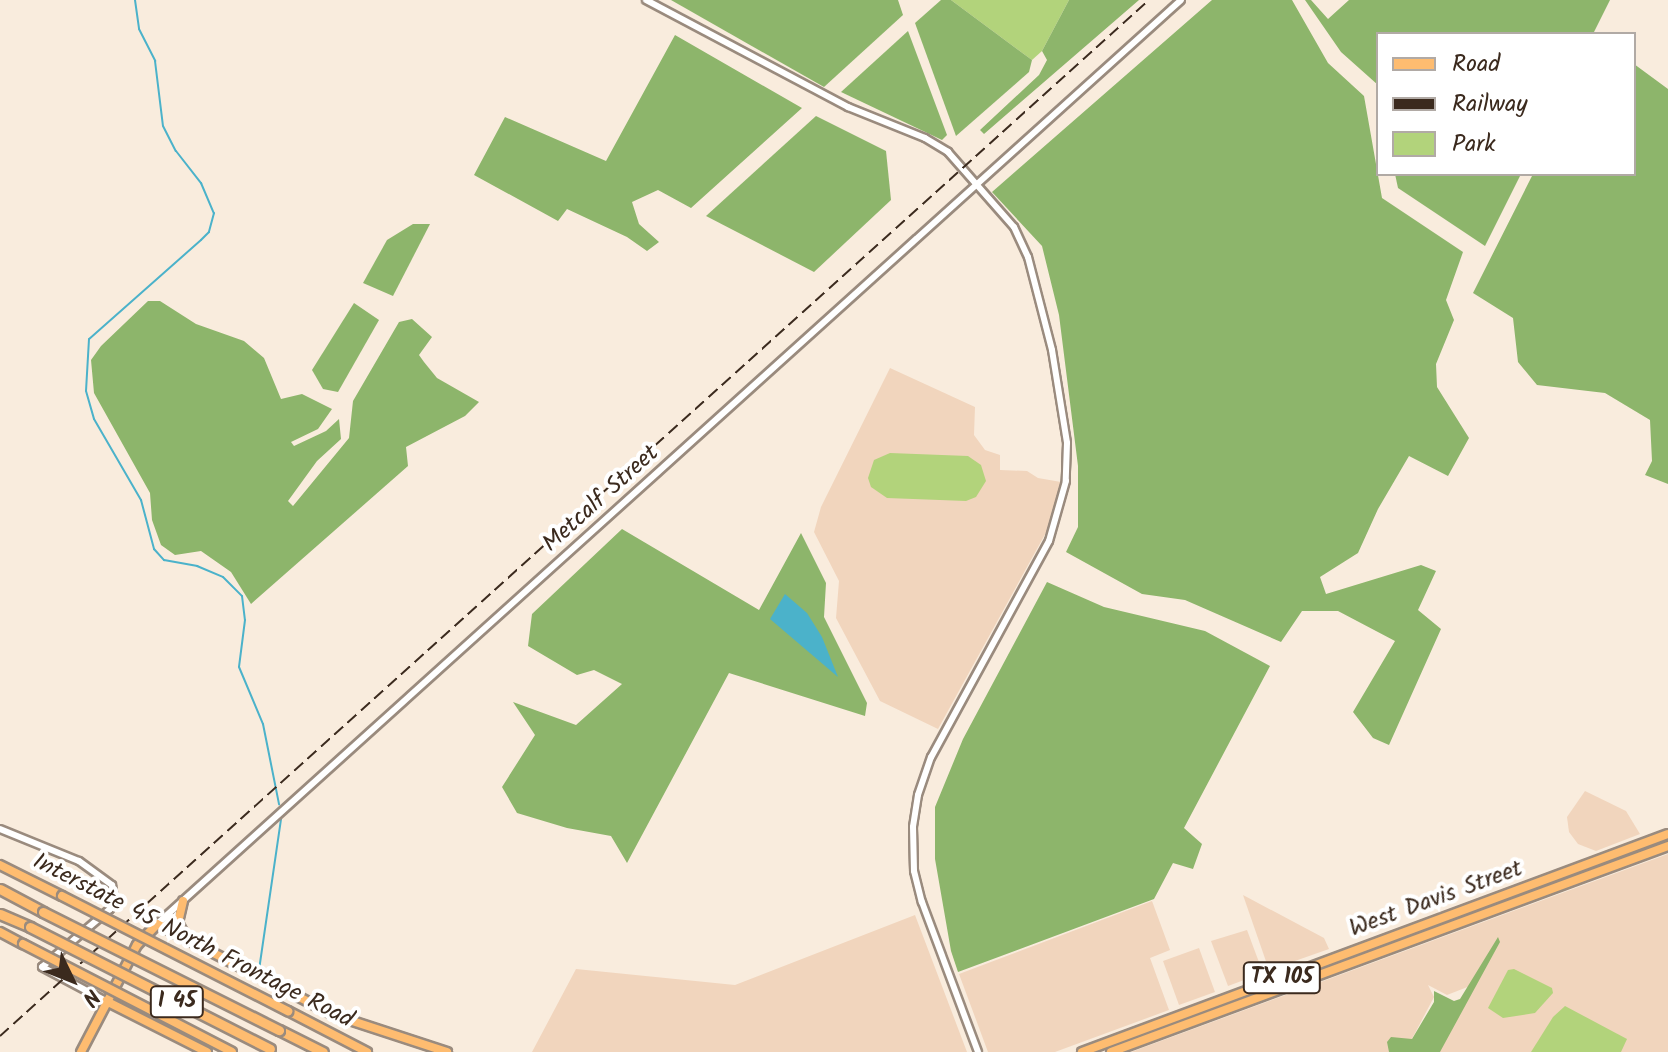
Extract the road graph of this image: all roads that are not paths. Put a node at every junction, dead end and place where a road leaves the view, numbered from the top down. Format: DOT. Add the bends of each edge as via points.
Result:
graph roads {
  1 [pos="646,0"];
  2 [pos="1181,0"];
  3 [pos="977,184"];
  4 [pos="0,829"];
  5 [pos="1668,834"];
  6 [pos="1668,843"];
  7 [pos="0,865"];
  8 [pos="0,889"];
  9 [pos="183,901"];
  10 [pos="1482,904"];
  11 [pos="0,914"];
  12 [pos="157,924"];
  13 [pos="1413,929"];
  14 [pos="1442,929"];
  15 [pos="0,932"];
  16 [pos="187,940"];
  17 [pos="1369,945"];
  18 [pos="1370,956"];
  19 [pos="1327,972"];
  20 [pos="1226,998"];
  21 [pos="106,1001"];
  22 [pos="1177,1028"];
  23 [pos="273,1050"];
  24 [pos="81,1052"];
  25 [pos="207,1052"];
  26 [pos="232,1052"];
  27 [pos="323,1052"];
  28 [pos="367,1052"];
  29 [pos="447,1052"];
  30 [pos="978,1052"];
  31 [pos="1082,1052"];
  32 [pos="1111,1052"];
  1 -- 3 [label="street" via="848,107 925,138 948,152"];
  2 -- 3 [label="street, Metcalf Street"];
  3 -- 9 [label="street, Metcalf Street"];
  3 -- 30 [label="street" via="1014,227 1028,257 1052,350 1068,460 1049,541 931,757 915,811 914,871 922,902"];
  4 -- 21 [label="street" via="79,861 101,874 115,891 110,909 42,967"];
  5 -- 10 [label="main road, West Davis Street / TX 105"];
  6 -- 14 [label="main road, West Davis Street / TX 105"];
  7 -- 28 [label="main road, Interstate 45 North Frontage Road, bridge"];
  8 -- 27 [label="highway, I 45, bridge"];
  9 -- 12 [label="street, Metcalf Street"];
  9 -- 16 [label="main road" via="178,923"];
  10 -- 13 [label="main road, West Davis Street / TX 105"];
  10 -- 14 [label="main road" via="1479,911"];
  11 -- 23 [label="highway, I 45, bridge"];
  12 -- 16 [label="main road"];
  12 -- 21 [label="main road, Metcalf Street" via="137,945"];
  13 -- 17 [label="main road, West Davis Street / TX 105"];
  13 -- 18 [label="main road"];
  14 -- 18 [label="main road, West Davis Street / TX 105"];
  15 -- 26 [label="main road, bridge"];
  16 -- 29 [label="main road" via="334,1015"];
  17 -- 19 [label="main road"];
  17 -- 20 [label="main road, West Davis Street / TX 105"];
  18 -- 19 [label="main road, West Davis Street / TX 105"];
  19 -- 22 [label="main road, West Davis Street / TX 105"];
  20 -- 22 [label="main road" via="1223,1006"];
  20 -- 31 [label="main road, West Davis Street / TX 105"];
  21 -- 24 [label="main road, Metcalf Street"];
  21 -- 25 [label="main road"];
  22 -- 32 [label="main road, West Davis Street / TX 105"];
}
